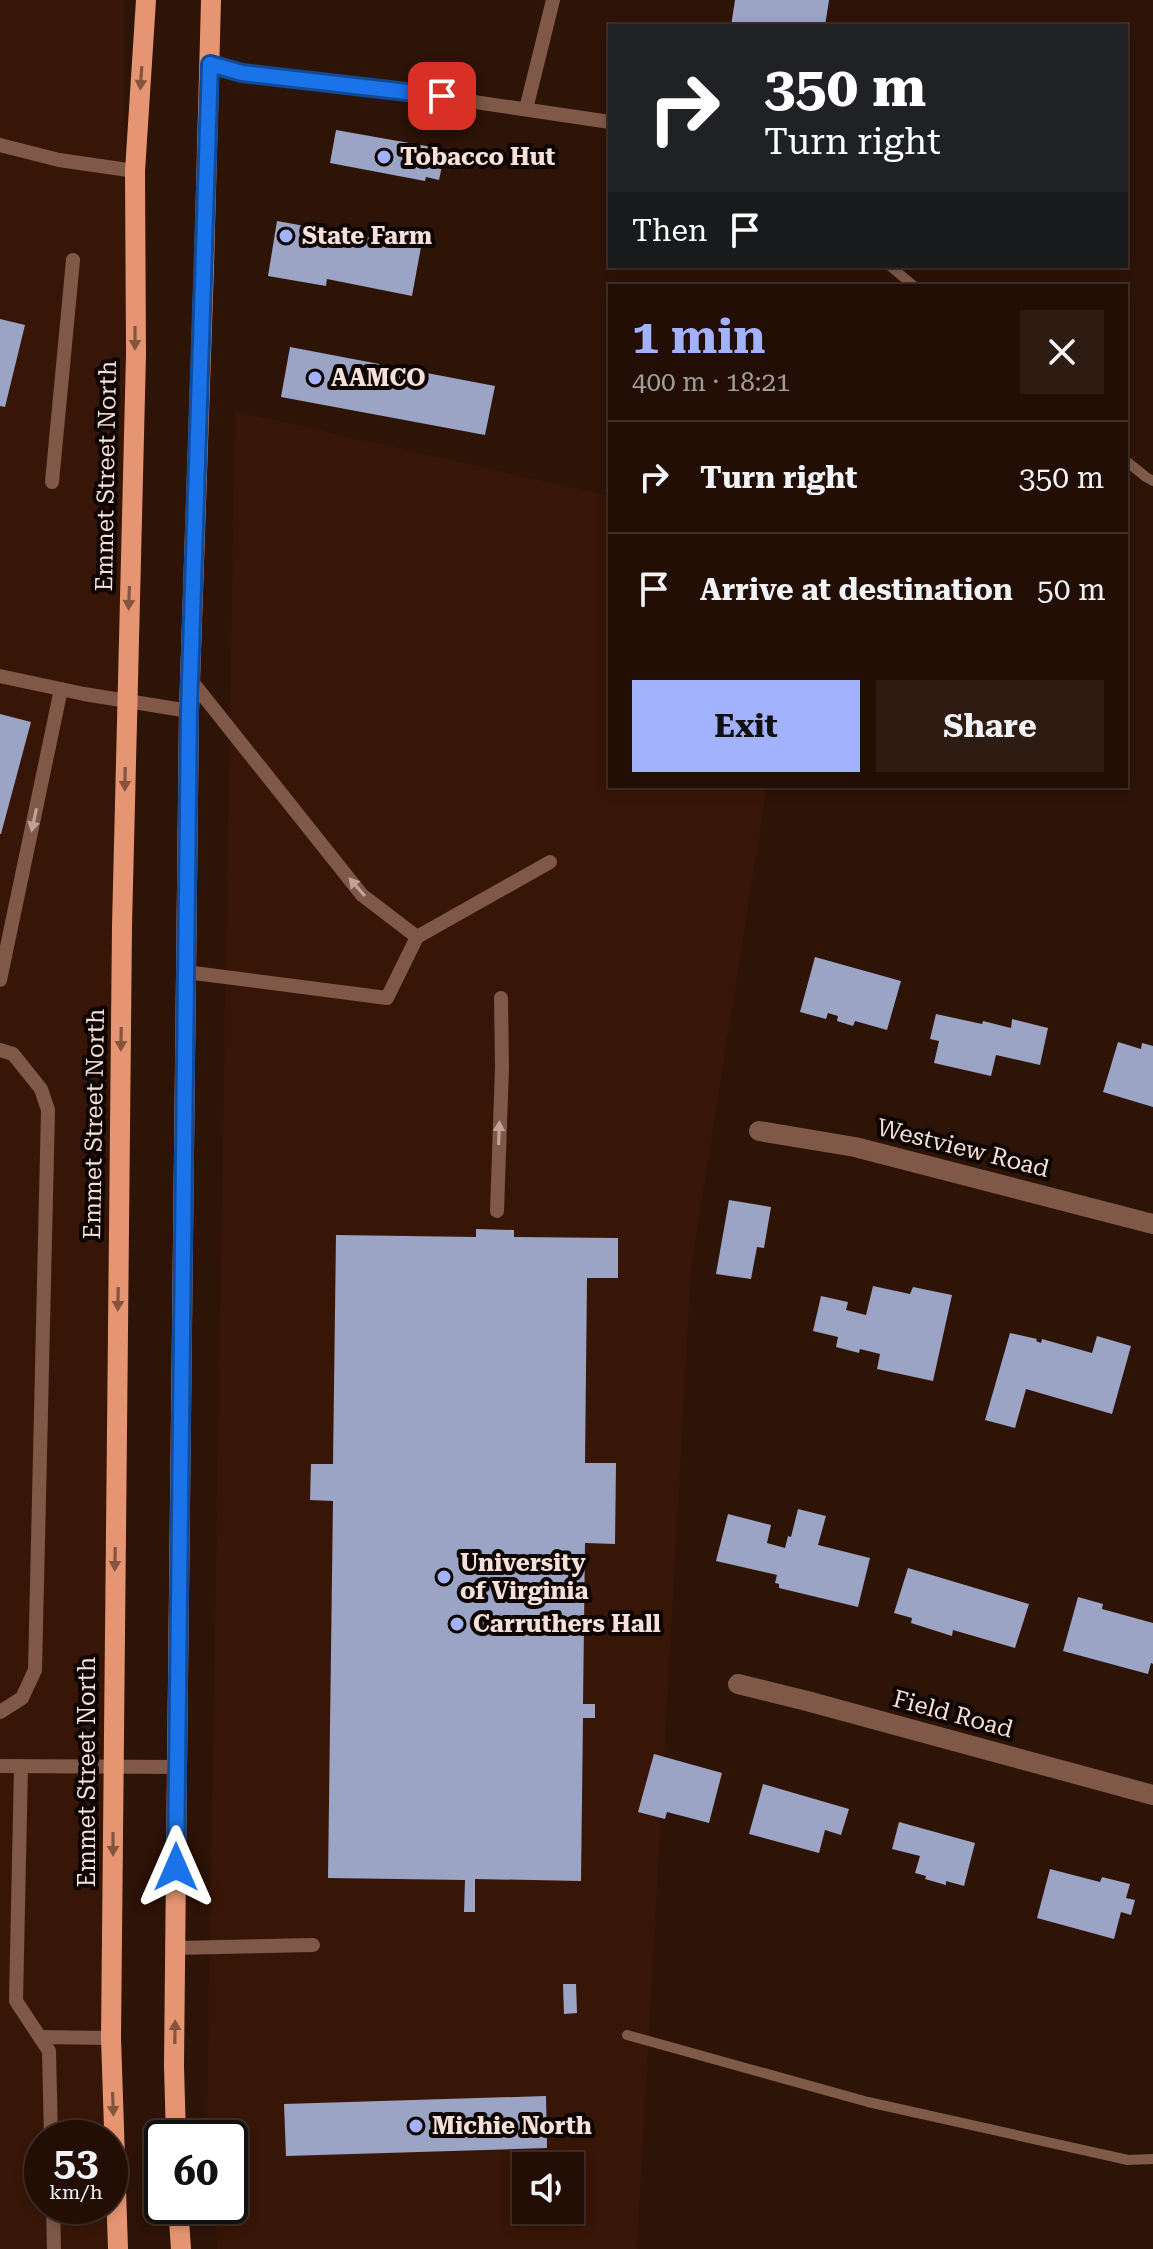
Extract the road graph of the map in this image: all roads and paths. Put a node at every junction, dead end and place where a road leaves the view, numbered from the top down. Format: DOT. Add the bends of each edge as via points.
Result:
graph roads {
  1 [pos="146,0"];
  2 [pos="211,0"];
  3 [pos="553,0"];
  4 [pos="210,64"];
  5 [pos="526,109"];
  6 [pos="608,122"];
  7 [pos="0,145"];
  8 [pos="135,171"];
  9 [pos="73,260"];
  10 [pos="52,482"];
  11 [pos="0,676"];
  12 [pos="190,679"];
  13 [pos="61,689"];
  14 [pos="126,701"];
  15 [pos="189,711"];
  16 [pos="550,862"];
  17 [pos="417,937"];
  18 [pos="186,972"];
  19 [pos="0,980"];
  20 [pos="501,998"];
  21 [pos="0,1050"];
  22 [pos="759,1131"];
  23 [pos="497,1211"];
  24 [pos="1153,1224"];
  25 [pos="738,1684"];
  26 [pos="0,1712"];
  27 [pos="0,1766"];
  28 [pos="21,1766"];
  29 [pos="113,1766"];
  30 [pos="177,1767"];
  31 [pos="1153,1795"];
  32 [pos="313,1945"];
  33 [pos="175,1948"];
  34 [pos="40,2037"];
  35 [pos="111,2038"];
  36 [pos="51,2120"];
  37 [pos="176,2120"];
  38 [pos="53,2224"];
  39 [pos="179,2224"];
  40 [pos="54,2249"];
  41 [pos="118,2249"];
  42 [pos="181,2249"];
  1 -- 8 [label="main road, Emmet Street North, one-way"];
  2 -- 4 [label="main road"];
  3 -- 5 [label="lane"];
  4 -- 5 [label="lane" via="242,73"];
  4 -- 12 [label="main road"];
  5 -- 6 [label="lane"];
  7 -- 8 [label="lane"];
  8 -- 14 [label="main road, Emmet Street North, one-way" via="136,354"];
  9 -- 10 [label="lane"];
  11 -- 13 [label="lane"];
  12 -- 15 [label="main road"];
  17 -- 12 [label="lane, one-way" via="362,895"];
  13 -- 14 [label="lane"];
  13 -- 19 [label="lane, one-way"];
  14 -- 15 [label="lane"];
  14 -- 29 [label="main road, Emmet Street North, one-way"];
  15 -- 18 [label="main road"];
  16 -- 17 [label="lane"];
  17 -- 18 [label="lane" via="387,998"];
  18 -- 30 [label="main road"];
  23 -- 20 [label="lane, one-way"];
  21 -- 26 [label="lane" via="13,1054 41,1089 48,1110 35,1670 22,1698"];
  22 -- 24 [label="street, Westview Road" via="866,1150"];
  25 -- 31 [label="street, Field Road"];
  27 -- 28 [label="lane"];
  28 -- 29 [label="lane"];
  28 -- 34 [label="lane" via="16,2001"];
  29 -- 30 [label="lane"];
  29 -- 35 [label="main road, Emmet Street North, one-way"];
  30 -- 33 [label="main road"];
  32 -- 33 [label="lane"];
  37 -- 33 [label="main road, one-way"];
  34 -- 35 [label="lane"];
  34 -- 36 [label="lane" via="49,2051"];
  35 -- 41 [label="main road, Emmet Street North, one-way"];
  38 -- 40 [label="lane"];
  39 -- 42 [label="main road"];
}
